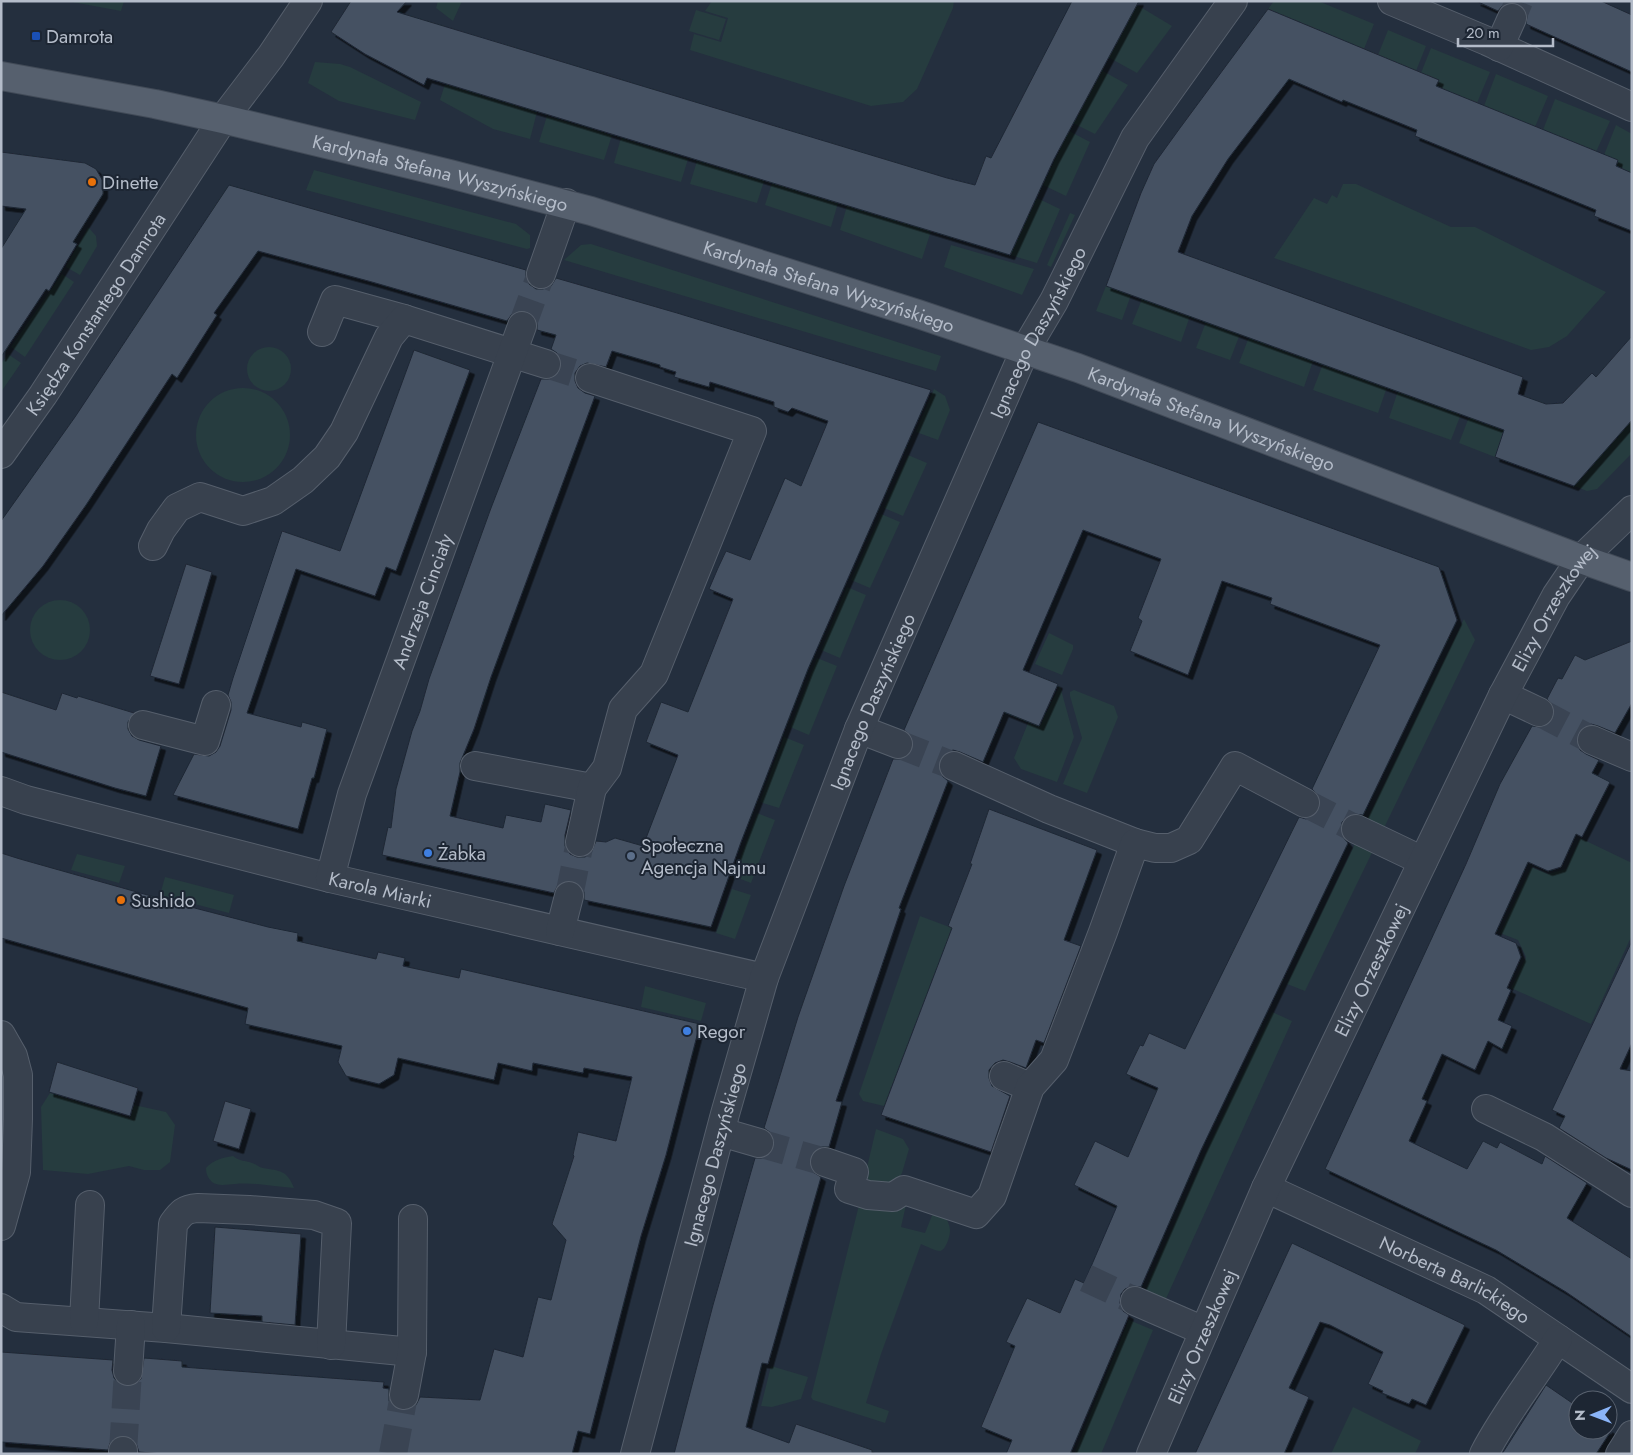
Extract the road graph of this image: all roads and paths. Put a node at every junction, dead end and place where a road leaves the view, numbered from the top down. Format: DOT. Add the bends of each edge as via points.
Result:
graph roads {
  1 [pos="308,1"];
  2 [pos="1233,1"];
  3 [pos="1392,1"];
  4 [pos="1512,18"];
  5 [pos="1499,47"];
  6 [pos="1,76"];
  7 [pos="1632,107"];
  8 [pos="223,119"];
  9 [pos="566,204"];
  10 [pos="541,274"];
  11 [pos="404,319"];
  12 [pos="522,326"];
  13 [pos="322,332"];
  14 [pos="1025,350"];
  15 [pos="512,352"];
  16 [pos="546,364"];
  17 [pos="590,378"];
  18 [pos="1,454"];
  19 [pos="1632,510"];
  20 [pos="154,546"];
  21 [pos="1581,559"];
  22 [pos="1632,577"];
  23 [pos="1503,695"];
  24 [pos="216,705"];
  25 [pos="1539,712"];
  26 [pos="144,725"];
  27 [pos="859,729"];
  28 [pos="1592,740"];
  29 [pos="898,744"];
  30 [pos="1632,757"];
  31 [pos="475,766"];
  32 [pos="954,766"];
  33 [pos="592,788"];
  34 [pos="1,791"];
  35 [pos="1305,804"];
  36 [pos="1356,829"];
  37 [pos="580,842"];
  38 [pos="1135,843"];
  39 [pos="1423,861"];
  40 [pos="330,878"];
  41 [pos="569,896"];
  42 [pos="560,931"];
  43 [pos="764,978"];
  44 [pos="1,1035"];
  45 [pos="1004,1076"];
  46 [pos="1030,1087"];
  47 [pos="1486,1109"];
  48 [pos="721,1132"];
  49 [pos="759,1143"];
  50 [pos="825,1162"];
  51 [pos="1266,1188"];
  52 [pos="1632,1193"];
  53 [pos="90,1205"];
  54 [pos="414,1219"];
  55 [pos="1,1226"];
  56 [pos="1135,1300"];
  57 [pos="1,1308"];
  58 [pos="84,1321"];
  59 [pos="131,1325"];
  60 [pos="166,1328"];
  61 [pos="1204,1330"];
  62 [pos="1558,1339"];
  63 [pos="331,1345"];
  64 [pos="412,1352"];
  65 [pos="128,1370"];
  66 [pos="1632,1389"];
  67 [pos="404,1395"];
  68 [pos="1632,1435"];
  69 [pos="635,1454"];
  70 [pos="1151,1454"];
  71 [pos="1484,1454"];
  72 [pos="1620,1454"];
  1 -- 8 [label="street, Księdza Konstantego Damrota"];
  2 -- 14 [label="street, Ignacego Daszyńskiego" via="1134,138 1054,301"];
  3 -- 5 [label="street"];
  4 -- 5 [label="street"];
  5 -- 7 [label="street"];
  6 -- 8 [label="main road, Kardynała Stefana Wyszyńskiego"];
  8 -- 9 [label="main road, Kardynała Stefana Wyszyńskiego"];
  8 -- 18 [label="street, Księdza Konstantego Damrota"];
  9 -- 10 [label="street"];
  9 -- 14 [label="main road, Kardynała Stefana Wyszyńskiego"];
  11 -- 13 [label="street" via="335,300"];
  11 -- 15 [label="street"];
  11 -- 20 [label="street" via="389,337 344,432 327,457 302,480 273,501 243,511 200,497 176,508"];
  12 -- 15 [label="street, Andrzeja Cinciały"];
  14 -- 21 [label="main road, Kardynała Stefana Wyszyńskiego"];
  14 -- 27 [label="street, Ignacego Daszyńskiego"];
  15 -- 16 [label="street"];
  15 -- 40 [label="street, Andrzeja Cinciały" via="352,794"];
  17 -- 33 [label="street" via="752,431 654,674 623,709 607,768"];
  19 -- 21 [label="street, Elizy Orzeszkowej"];
  21 -- 22 [label="main road, Kardynała Stefana Wyszyńskiego"];
  21 -- 23 [label="street, Elizy Orzeszkowej" via="1556,596"];
  23 -- 25 [label="street"];
  23 -- 39 [label="street, Elizy Orzeszkowej"];
  24 -- 26 [label="street" via="205,741"];
  27 -- 29 [label="street"];
  27 -- 43 [label="street, Ignacego Daszyńskiego"];
  28 -- 30 [label="street"];
  31 -- 33 [label="street"];
  32 -- 38 [label="street"];
  33 -- 37 [label="street"];
  34 -- 40 [label="street, Karola Miarki"];
  35 -- 38 [label="street" via="1235,766 1189,840 1171,848"];
  36 -- 39 [label="street"];
  38 -- 46 [label="street" via="1054,1060"];
  39 -- 51 [label="street, Elizy Orzeszkowej"];
  40 -- 42 [label="street, Karola Miarki"];
  41 -- 42 [label="street"];
  42 -- 43 [label="street, Karola Miarki"];
  43 -- 48 [label="street, Ignacego Daszyńskiego"];
  44 -- 55 [label="street" via="13,1056 18,1075 16,1172"];
  45 -- 46 [label="street"];
  46 -- 50 [label="street" via="992,1196 976,1214 904,1190 893,1197 868,1196 849,1190 854,1172"];
  47 -- 52 [label="street" via="1544,1136"];
  48 -- 49 [label="street"];
  48 -- 69 [label="street, Ignacego Daszyńskiego"];
  51 -- 61 [label="street, Elizy Orzeszkowej"];
  51 -- 62 [label="street, Norberta Barlickiego" via="1486,1290"];
  53 -- 58 [label="street"];
  54 -- 64 [label="street"];
  56 -- 61 [label="street"];
  57 -- 58 [label="street" via="16,1317"];
  58 -- 59 [label="street"];
  59 -- 60 [label="street"];
  59 -- 65 [label="street"];
  60 -- 63 [label="street"];
  60 -- 63 [label="street" via="173,1224 181,1213 198,1208 314,1215 337,1223"];
  61 -- 70 [label="street, Elizy Orzeszkowej"];
  62 -- 66 [label="street, Norberta Barlickiego"];
  62 -- 71 [label="street" via="1500,1424"];
  63 -- 64 [label="street"];
  64 -- 67 [label="street"];
  68 -- 72 [label="street"];
}
